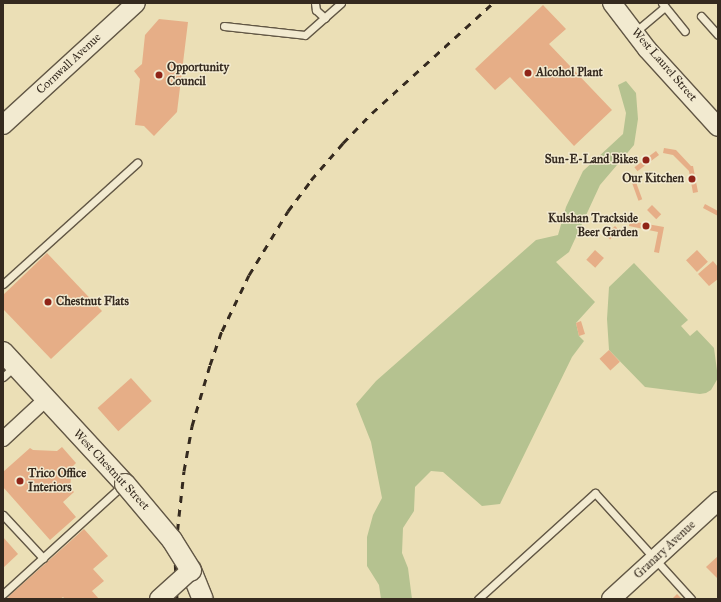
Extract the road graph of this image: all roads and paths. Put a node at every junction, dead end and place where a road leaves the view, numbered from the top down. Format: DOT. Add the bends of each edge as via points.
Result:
graph roads {
  1 [pos="136,3"];
  2 [pos="315,3"];
  3 [pos="341,3"];
  4 [pos="612,3"];
  5 [pos="663,5"];
  6 [pos="701,16"];
  7 [pos="325,18"];
  8 [pos="224,26"];
  9 [pos="685,31"];
  10 [pos="635,32"];
  11 [pos="718,35"];
  12 [pos="3,125"];
  13 [pos="718,127"];
  14 [pos="137,163"];
  15 [pos="3,284"];
  16 [pos="7,365"];
  17 [pos="46,399"];
  18 [pos="3,439"];
  19 [pos="125,484"];
  20 [pos="718,501"];
  21 [pos="3,515"];
  22 [pos="43,558"];
  23 [pos="655,559"];
  24 [pos="191,570"];
  25 [pos="3,594"];
  26 [pos="160,599"];
  27 [pos="203,599"];
  28 [pos="478,599"];
  29 [pos="611,599"];
  30 [pos="690,599"];
  1 -- 12 [label="street, Cornwall Avenue"];
  2 -- 7 [label="lane" via="316,10"];
  3 -- 7 [label="lane"];
  4 -- 10 [label="street, West Laurel Street"];
  5 -- 9 [label="lane"];
  5 -- 10 [label="lane"];
  6 -- 11 [label="lane"];
  7 -- 8 [label="lane" via="305,35"];
  10 -- 13 [label="street, West Laurel Street" via="647,49"];
  14 -- 15 [label="lane"];
  16 -- 17 [label="main road, West Chestnut Street"];
  17 -- 18 [label="street"];
  17 -- 19 [label="main road, West Chestnut Street"];
  19 -- 22 [label="lane"];
  19 -- 24 [label="main road, West Chestnut Street, bridge" via="172,540"];
  20 -- 23 [label="street, Granary Avenue"];
  21 -- 22 [label="lane"];
  22 -- 25 [label="lane"];
  23 -- 28 [label="lane" via="595,493"];
  23 -- 29 [label="street, Granary Avenue"];
  23 -- 30 [label="lane"];
  24 -- 26 [label="street, bridge"];
  24 -- 27 [label="main road, West Chestnut Street"];
}
